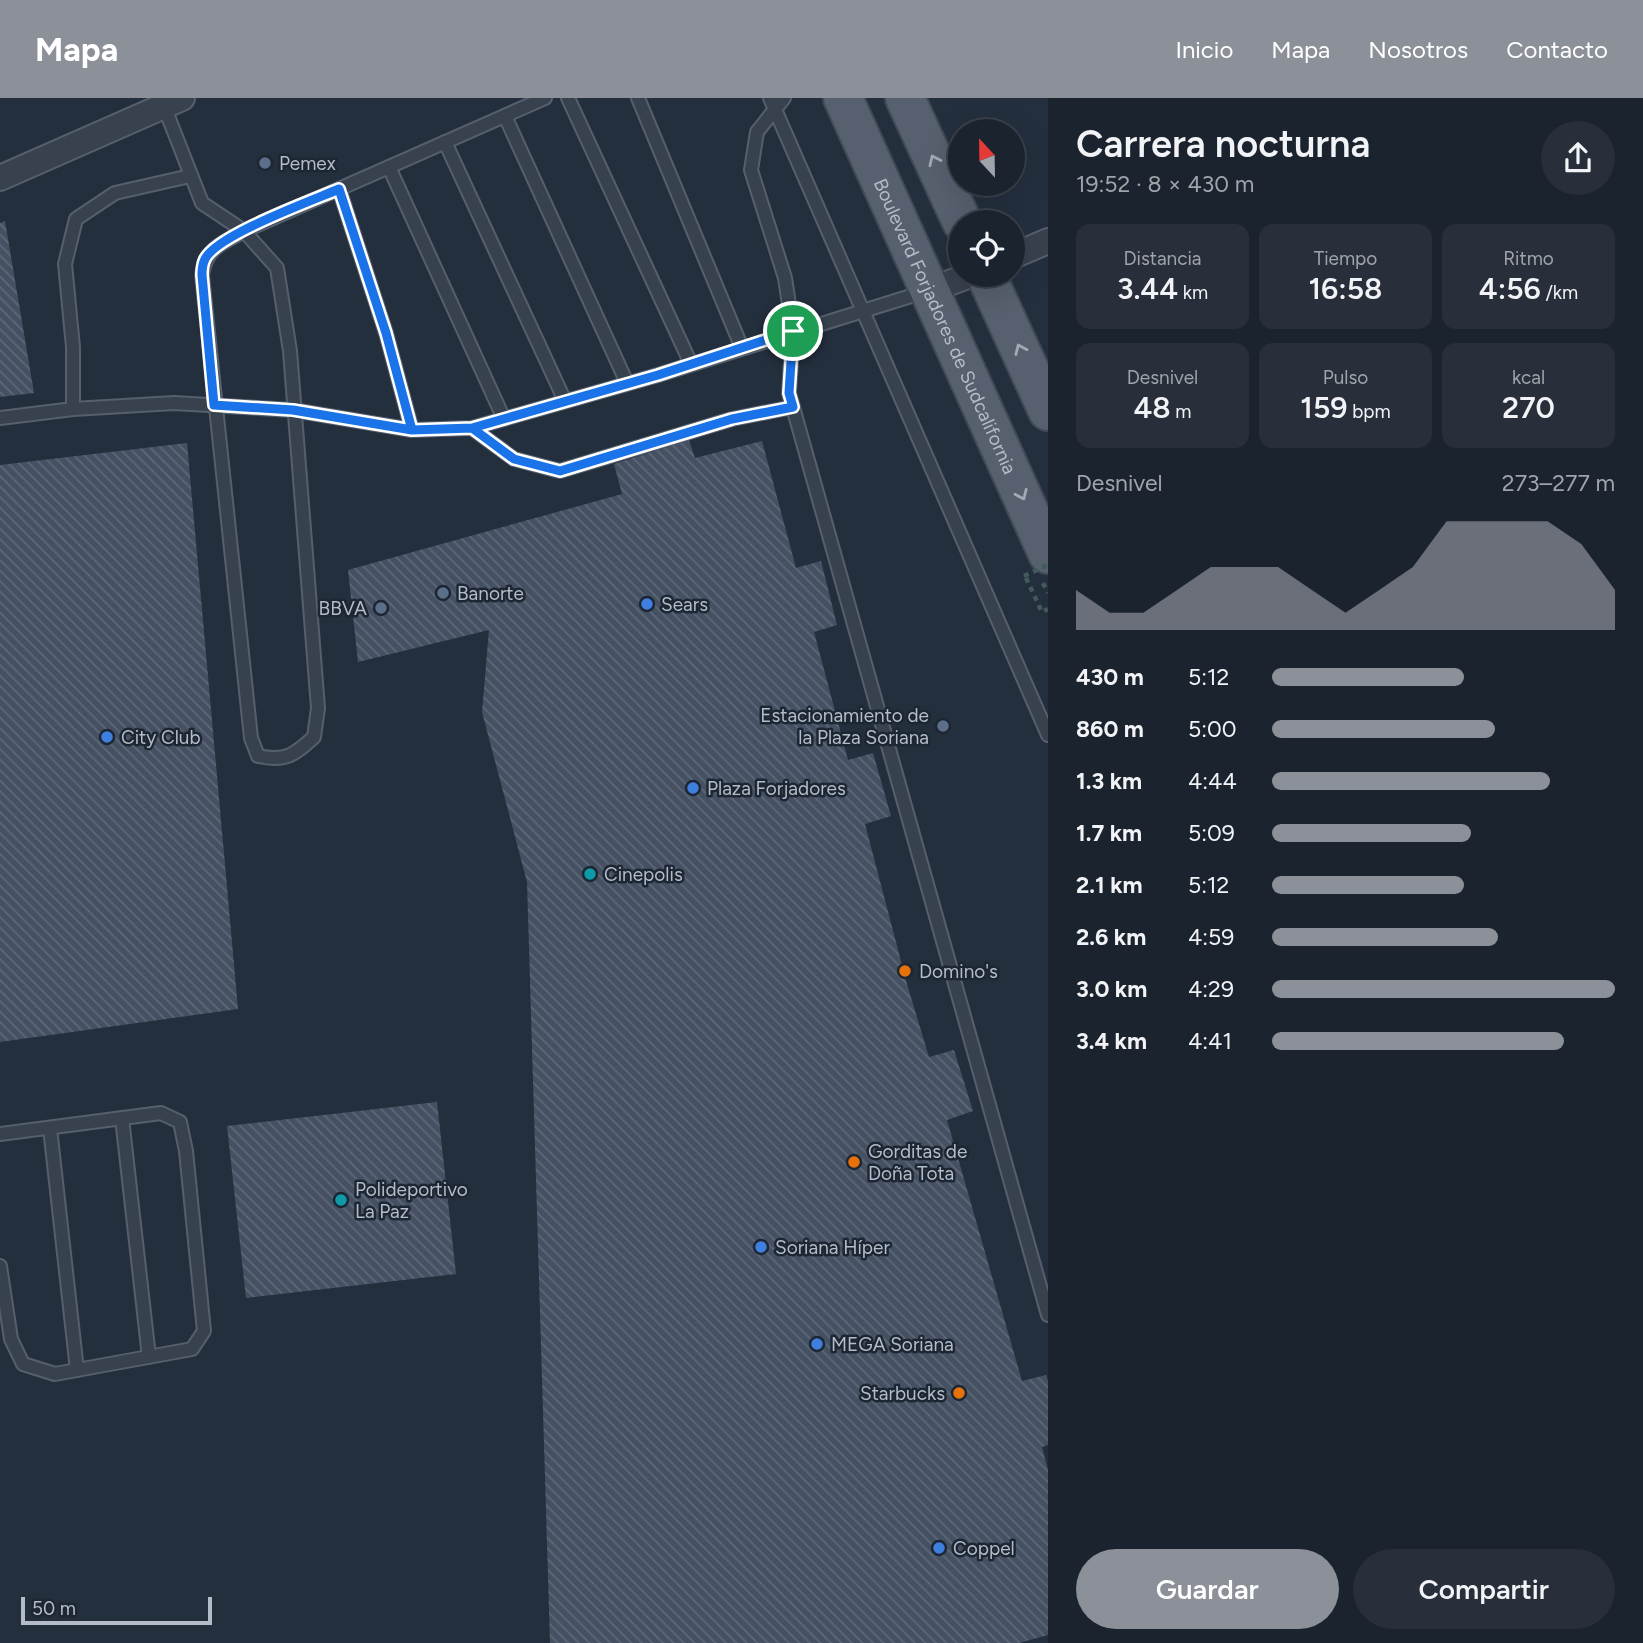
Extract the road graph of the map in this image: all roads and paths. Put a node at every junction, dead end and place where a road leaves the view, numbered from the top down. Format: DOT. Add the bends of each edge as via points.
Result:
graph roads {
  1 [pos="545,98"];
  2 [pos="568,98"];
  3 [pos="638,98"];
  4 [pos="843,98"];
  5 [pos="905,98"];
  6 [pos="776,101"];
  7 [pos="173,102"];
  8 [pos="505,116"];
  9 [pos="445,142"];
  10 [pos="389,167"];
  11 [pos="190,176"];
  12 [pos="0,178"];
  13 [pos="339,189"];
  14 [pos="956,210"];
  15 [pos="244,231"];
  16 [pos="1048,241"];
  17 [pos="1025,251"];
  18 [pos="948,283"];
  19 [pos="991,287"];
  20 [pos="930,289"];
  21 [pos="864,312"];
  22 [pos="793,331"];
  23 [pos="742,348"];
  24 [pos="691,364"];
  25 [pos="627,383"];
  26 [pos="565,401"];
  27 [pos="214,405"];
  28 [pos="793,407"];
  29 [pos="74,409"];
  30 [pos="293,410"];
  31 [pos="1048,411"];
  32 [pos="0,418"];
  33 [pos="504,419"];
  34 [pos="472,428"];
  35 [pos="412,430"];
  36 [pos="1036,565"];
  37 [pos="1048,565"];
  38 [pos="1048,609"];
  39 [pos="1048,735"];
  40 [pos="122,1118"];
  41 [pos="50,1128"];
  42 [pos="0,1134"];
  43 [pos="0,1266"];
  44 [pos="1048,1315"];
  45 [pos="149,1357"];
  46 [pos="77,1370"];
  1 -- 8 [label="lane"];
  2 -- 24 [label="lane"];
  3 -- 23 [label="lane"];
  4 -- 20 [label="main road, Boulevard Forjadores de Sudcalifornia"];
  14 -- 5 [label="main road, one-way"];
  6 -- 21 [label="lane"];
  6 -- 22 [label="lane" via="757,132 751,170 785,278"];
  7 -- 11 [label="lane"];
  7 -- 12 [label="street"];
  8 -- 9 [label="lane"];
  8 -- 25 [label="lane"];
  9 -- 10 [label="lane"];
  9 -- 26 [label="lane"];
  10 -- 13 [label="lane"];
  10 -- 33 [label="lane"];
  11 -- 15 [label="lane" via="202,203"];
  11 -- 29 [label="lane" via="115,193 76,219 65,264"];
  13 -- 15 [label="lane"];
  13 -- 35 [label="lane"];
  15 -- 27 [label="lane" via="204,259"];
  15 -- 30 [label="lane" via="277,268"];
  16 -- 17 [label="street"];
  18 -- 20 [label="street"];
  31 -- 19 [label="main road, one-way"];
  20 -- 21 [label="lane"];
  20 -- 36 [label="main road, Boulevard Forjadores de Sudcalifornia, one-way"];
  21 -- 22 [label="lane"];
  21 -- 39 [label="lane"];
  22 -- 23 [label="lane"];
  22 -- 28 [label="lane" via="789,393"];
  23 -- 24 [label="lane"];
  24 -- 25 [label="lane"];
  25 -- 26 [label="lane"];
  26 -- 33 [label="lane"];
  27 -- 29 [label="lane"];
  27 -- 30 [label="lane"];
  27 -- 30 [label="lane" via="251,738 258,756 269,758 285,758 314,737 318,708"];
  28 -- 34 [label="lane" via="732,419 560,471 514,459"];
  28 -- 44 [label="lane"];
  29 -- 32 [label="lane"];
  30 -- 35 [label="lane"];
  33 -- 34 [label="lane"];
  34 -- 35 [label="lane"];
  36 -- 37 [label="path, bridge"];
  36 -- 38 [label="path" via="1042,612"];
  40 -- 41 [label="lane"];
  40 -- 45 [label="lane"];
  40 -- 45 [label="lane" via="161,1113 180,1122 186,1152 204,1331 192,1349"];
  41 -- 42 [label="lane"];
  41 -- 46 [label="lane"];
  43 -- 46 [label="lane" via="11,1339 23,1364 55,1374"];
  45 -- 46 [label="lane"];
}
